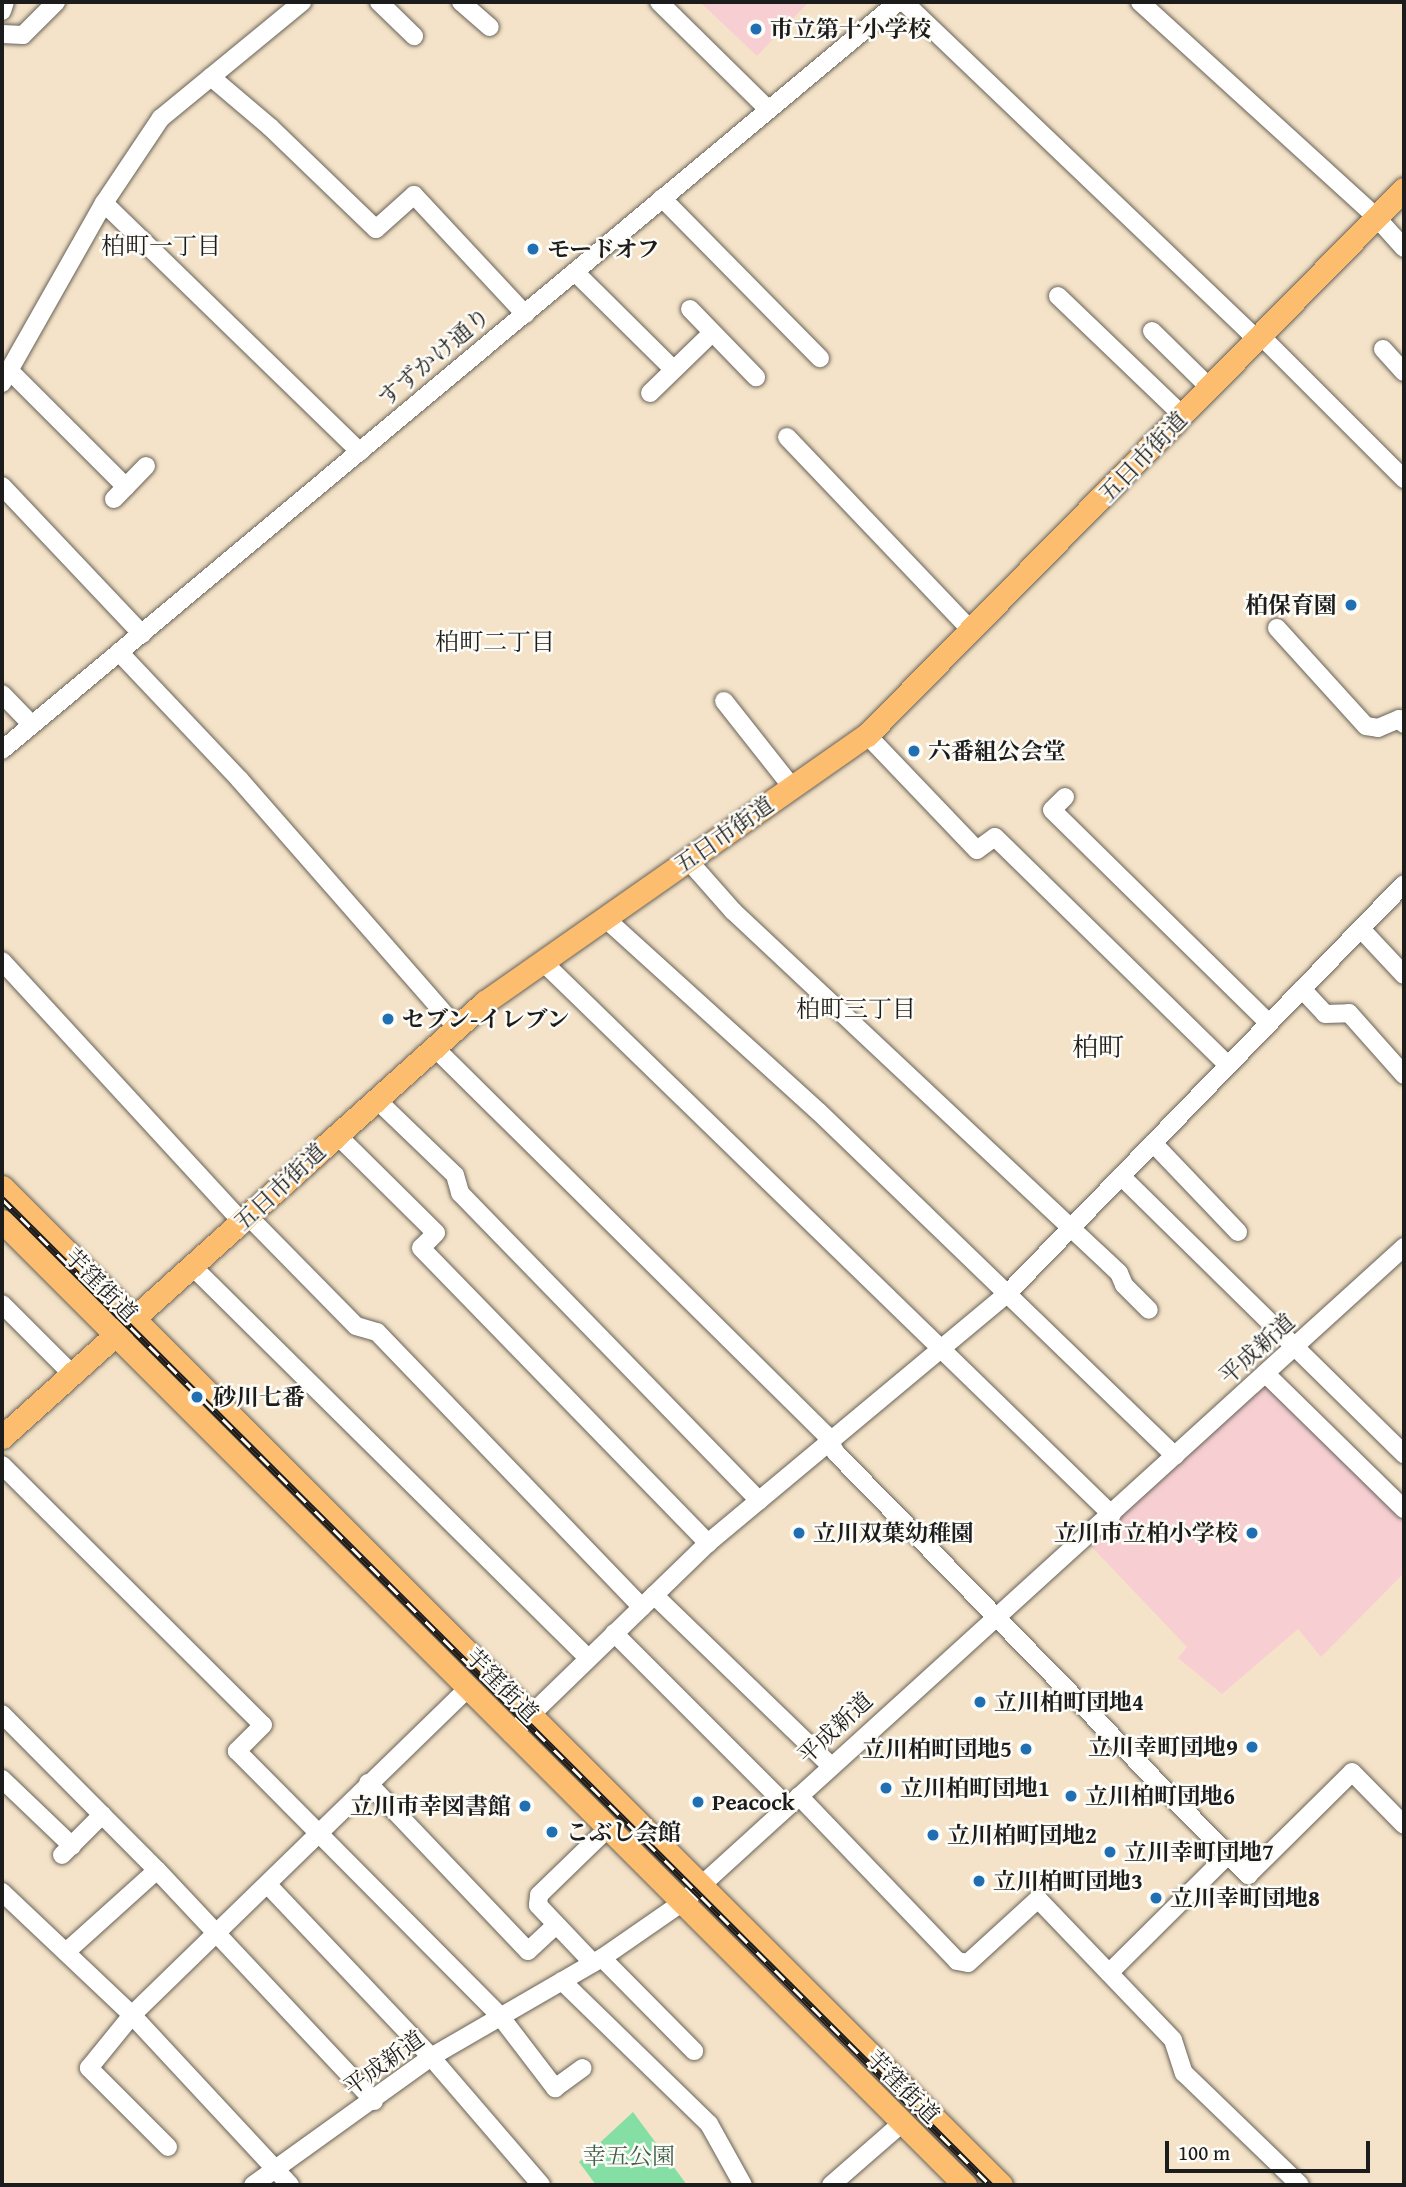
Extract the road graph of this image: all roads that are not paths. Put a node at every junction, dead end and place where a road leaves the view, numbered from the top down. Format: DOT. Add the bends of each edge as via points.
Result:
graph roads {
  1 [pos="5,2"];
  2 [pos="56,2"];
  3 [pos="302,2"];
  4 [pos="379,2"];
  5 [pos="461,2"];
  6 [pos="659,2"];
  7 [pos="898,2"];
  8 [pos="904,2"];
  9 [pos="1140,2"];
  10 [pos="2,11"];
  11 [pos="490,27"];
  12 [pos="2,34"];
  13 [pos="414,36"];
  14 [pos="211,77"];
  15 [pos="768,109"];
  16 [pos="1404,188"];
  17 [pos="662,198"];
  18 [pos="104,203"];
  19 [pos="1377,218"];
  20 [pos="1404,248"];
  21 [pos="575,272"];
  22 [pos="1058,296"];
  23 [pos="690,309"];
  24 [pos="525,314"];
  25 [pos="1152,331"];
  26 [pos="712,333"];
  27 [pos="1260,335"];
  28 [pos="1383,349"];
  29 [pos="820,358"];
  30 [pos="673,369"];
  31 [pos="1404,372"];
  32 [pos="6,377"];
  33 [pos="756,377"];
  34 [pos="1210,388"];
  35 [pos="650,393"];
  36 [pos="1183,416"];
  37 [pos="787,437"];
  38 [pos="360,452"];
  39 [pos="146,466"];
  40 [pos="1404,479"];
  41 [pos="2,486"];
  42 [pos="1277,628"];
  43 [pos="971,630"];
  44 [pos="142,634"];
  45 [pos="119,652"];
  46 [pos="2,694"];
  47 [pos="724,701"];
  48 [pos="1404,724"];
  49 [pos="32,725"];
  50 [pos="867,735"];
  51 [pos="2,750"];
  52 [pos="792,787"];
  53 [pos="1065,797"];
  54 [pos="688,860"];
  55 [pos="1404,884"];
  56 [pos="606,919"];
  57 [pos="1361,929"];
  58 [pos="2,961"];
  59 [pos="543,962"];
  60 [pos="1404,975"];
  61 [pos="1302,989"];
  62 [pos="1269,1023"];
  63 [pos="457,1028"];
  64 [pos="435,1048"];
  65 [pos="1228,1065"];
  66 [pos="1404,1075"];
  67 [pos="377,1100"];
  68 [pos="337,1135"];
  69 [pos="1153,1143"];
  70 [pos="1121,1176"];
  71 [pos="2,1187"];
  72 [pos="245,1219"];
  73 [pos="2,1221"];
  74 [pos="1072,1227"];
  75 [pos="1238,1232"];
  76 [pos="1404,1247"];
  77 [pos="193,1267"];
  78 [pos="1008,1293"];
  79 [pos="2,1304"];
  80 [pos="1149,1310"];
  81 [pos="134,1319"];
  82 [pos="114,1337"];
  83 [pos="1298,1345"];
  84 [pos="946,1349"];
  85 [pos="72,1374"];
  86 [pos="1266,1374"];
  87 [pos="2,1437"];
  88 [pos="829,1443"];
  89 [pos="1404,1454"];
  90 [pos="1175,1456"];
  91 [pos="2,1465"];
  92 [pos="759,1501"];
  93 [pos="1404,1509"];
  94 [pos="1112,1515"];
  95 [pos="708,1543"];
  96 [pos="648,1601"];
  97 [pos="993,1617"];
  98 [pos="614,1633"];
  99 [pos="588,1658"];
  100 [pos="467,1689"];
  101 [pos="2,1714"];
  102 [pos="531,1714"];
  103 [pos="512,1734"];
  104 [pos="830,1765"];
  105 [pos="2,1779"];
  106 [pos="368,1783"];
  107 [pos="793,1801"];
  108 [pos="103,1815"];
  109 [pos="1404,1825"];
  110 [pos="607,1829"];
  111 [pos="320,1831"];
  112 [pos="1228,1855"];
  113 [pos="158,1870"];
  114 [pos="268,1885"];
  115 [pos="702,1885"];
  116 [pos="2,1892"];
  117 [pos="683,1902"];
  118 [pos="556,1925"];
  119 [pos="217,1932"];
  120 [pos="66,1952"];
  121 [pos="598,1961"];
  122 [pos="1109,1973"];
  123 [pos="562,1981"];
  124 [pos="132,2015"];
  125 [pos="500,2017"];
  126 [pos="694,2051"];
  127 [pos="431,2057"];
  128 [pos="583,2068"];
  129 [pos="374,2101"];
  130 [pos="901,2124"];
  131 [pos="168,2147"];
  132 [pos="278,2170"];
  133 [pos="253,2185"];
  134 [pos="290,2185"];
  135 [pos="541,2185"];
  136 [pos="743,2185"];
  137 [pos="831,2185"];
  138 [pos="965,2185"];
  139 [pos="1001,2185"];
  140 [pos="1300,2185"];
  1 -- 10 [label="street"];
  2 -- 12 [label="street" via="23,35"];
  3 -- 14 [label="street"];
  4 -- 13 [label="street"];
  5 -- 11 [label="street"];
  6 -- 15 [label="street"];
  7 -- 15 [label="street, すずかけ通り"];
  8 -- 27 [label="street" via="1250,333"];
  9 -- 19 [label="street"];
  14 -- 18 [label="street" via="161,118"];
  14 -- 24 [label="street" via="376,229 414,195"];
  15 -- 17 [label="street, すずかけ通り"];
  16 -- 19 [label="main road, 五日市街道"];
  17 -- 21 [label="street, すずかけ通り"];
  17 -- 29 [label="street"];
  18 -- 32 [label="street"];
  18 -- 38 [label="street"];
  19 -- 20 [label="street"];
  19 -- 27 [label="main road, 五日市街道"];
  21 -- 24 [label="street, すずかけ通り"];
  21 -- 30 [label="street"];
  22 -- 36 [label="street"];
  23 -- 26 [label="street"];
  24 -- 38 [label="street, すずかけ通り"];
  25 -- 34 [label="street"];
  26 -- 30 [label="street"];
  26 -- 33 [label="street"];
  27 -- 34 [label="main road, 五日市街道"];
  27 -- 40 [label="street"];
  28 -- 31 [label="street"];
  30 -- 35 [label="street"];
  32 -- 39 [label="street" via="120,493"];
  34 -- 36 [label="main road, 五日市街道"];
  36 -- 43 [label="main road, 五日市街道"];
  37 -- 43 [label="street"];
  38 -- 44 [label="street, すずかけ通り"];
  41 -- 44 [label="street"];
  42 -- 48 [label="street" via="1366,726 1378,728 1399,719"];
  43 -- 50 [label="main road, 五日市街道"];
  44 -- 45 [label="street, すずかけ通り"];
  45 -- 49 [label="street, すずかけ通り"];
  45 -- 63 [label="street" via="231,770"];
  46 -- 49 [label="street"];
  47 -- 52 [label="street"];
  49 -- 51 [label="street, すずかけ通り"];
  50 -- 52 [label="main road, 五日市街道"];
  50 -- 65 [label="street" via="977,850 995,837"];
  52 -- 54 [label="main road, 五日市街道"];
  53 -- 62 [label="street" via="1052,810"];
  54 -- 56 [label="main road, 五日市街道"];
  54 -- 74 [label="street" via="733,911"];
  55 -- 57 [label="street"];
  56 -- 59 [label="main road, 五日市街道"];
  56 -- 78 [label="street" via="820,1112"];
  57 -- 60 [label="street"];
  57 -- 61 [label="street"];
  58 -- 72 [label="street"];
  59 -- 63 [label="main road, 五日市街道"];
  59 -- 84 [label="street"];
  61 -- 62 [label="street"];
  61 -- 66 [label="street" via="1325,1014 1349,1013"];
  62 -- 65 [label="street"];
  63 -- 64 [label="main road, 五日市街道"];
  64 -- 67 [label="main road, 五日市街道"];
  64 -- 88 [label="street"];
  65 -- 69 [label="street"];
  67 -- 68 [label="main road, 五日市街道"];
  67 -- 92 [label="street" via="455,1174 460,1193"];
  68 -- 72 [label="main road, 五日市街道"];
  68 -- 95 [label="street" via="436,1233 421,1248"];
  69 -- 70 [label="street"];
  69 -- 75 [label="street"];
  70 -- 74 [label="street"];
  70 -- 83 [label="street"];
  71 -- 81 [label="main road, 芋窪街道"];
  72 -- 77 [label="main road, 五日市街道"];
  72 -- 96 [label="street" via="356,1326 377,1332"];
  73 -- 82 [label="main road, 芋窪街道"];
  74 -- 78 [label="street"];
  74 -- 80 [label="street"];
  76 -- 83 [label="street, 平成新道"];
  77 -- 81 [label="main road, 五日市街道"];
  77 -- 99 [label="street"];
  78 -- 84 [label="street"];
  78 -- 90 [label="street"];
  79 -- 85 [label="street"];
  81 -- 82 [label="main road, 五日市街道"];
  81 -- 102 [label="main road, 芋窪街道"];
  82 -- 85 [label="main road, 五日市街道"];
  82 -- 100 [label="main road, 芋窪街道"];
  83 -- 86 [label="street, 平成新道"];
  83 -- 89 [label="street"];
  84 -- 88 [label="street"];
  84 -- 94 [label="street"];
  85 -- 87 [label="main road, 五日市街道"];
  86 -- 90 [label="street, 平成新道"];
  86 -- 93 [label="street"];
  88 -- 92 [label="street"];
  88 -- 97 [label="street"];
  90 -- 94 [label="street, 平成新道"];
  91 -- 111 [label="street" via="263,1725 237,1751"];
  92 -- 95 [label="street"];
  94 -- 97 [label="street, 平成新道"];
  95 -- 96 [label="street"];
  96 -- 98 [label="street"];
  96 -- 104 [label="street"];
  97 -- 104 [label="street, 平成新道"];
  97 -- 112 [label="street"];
  98 -- 99 [label="street"];
  98 -- 107 [label="street"];
  99 -- 102 [label="street"];
  100 -- 103 [label="main road, 芋窪街道"];
  100 -- 106 [label="street"];
  101 -- 108 [label="street"];
  102 -- 103 [label="street"];
  102 -- 115 [label="main road, 芋窪街道"];
  103 -- 110 [label="main road, 芋窪街道"];
  104 -- 107 [label="street, 平成新道"];
  105 -- 108 [label="street" via="67,1850"];
  106 -- 111 [label="street"];
  106 -- 118 [label="street" via="528,1951"];
  107 -- 115 [label="street, 平成新道"];
  107 -- 122 [label="street" via="957,1961 968,1963 1038,1899"];
  108 -- 113 [label="street"];
  109 -- 112 [label="street" via="1353,1772 1248,1875"];
  110 -- 117 [label="main road, 芋窪街道"];
  110 -- 118 [label="street" via="539,1895 538,1905"];
  111 -- 114 [label="street"];
  111 -- 125 [label="street"];
  112 -- 122 [label="street"];
  113 -- 119 [label="street"];
  113 -- 120 [label="street"];
  114 -- 119 [label="street"];
  114 -- 127 [label="street"];
  115 -- 117 [label="street, 平成新道"];
  115 -- 139 [label="main road, 芋窪街道"];
  116 -- 120 [label="street"];
  117 -- 121 [label="street, 平成新道"];
  117 -- 130 [label="main road, 芋窪街道"];
  118 -- 121 [label="street"];
  119 -- 124 [label="street"];
  119 -- 129 [label="street"];
  120 -- 124 [label="street"];
  121 -- 123 [label="street, 平成新道"];
  121 -- 126 [label="street"];
  122 -- 140 [label="street" via="1173,2040 1184,2073"];
  123 -- 125 [label="street, 平成新道"];
  123 -- 136 [label="street" via="709,2124"];
  124 -- 131 [label="street" via="89,2068"];
  124 -- 132 [label="street"];
  125 -- 127 [label="street, 平成新道"];
  125 -- 128 [label="street" via="555,2088"];
  127 -- 129 [label="street, 平成新道"];
  127 -- 135 [label="street"];
  129 -- 132 [label="street, 平成新道"];
  130 -- 137 [label="street"];
  130 -- 138 [label="main road, 芋窪街道"];
  132 -- 133 [label="street, 平成新道"];
  132 -- 134 [label="street"];
}
